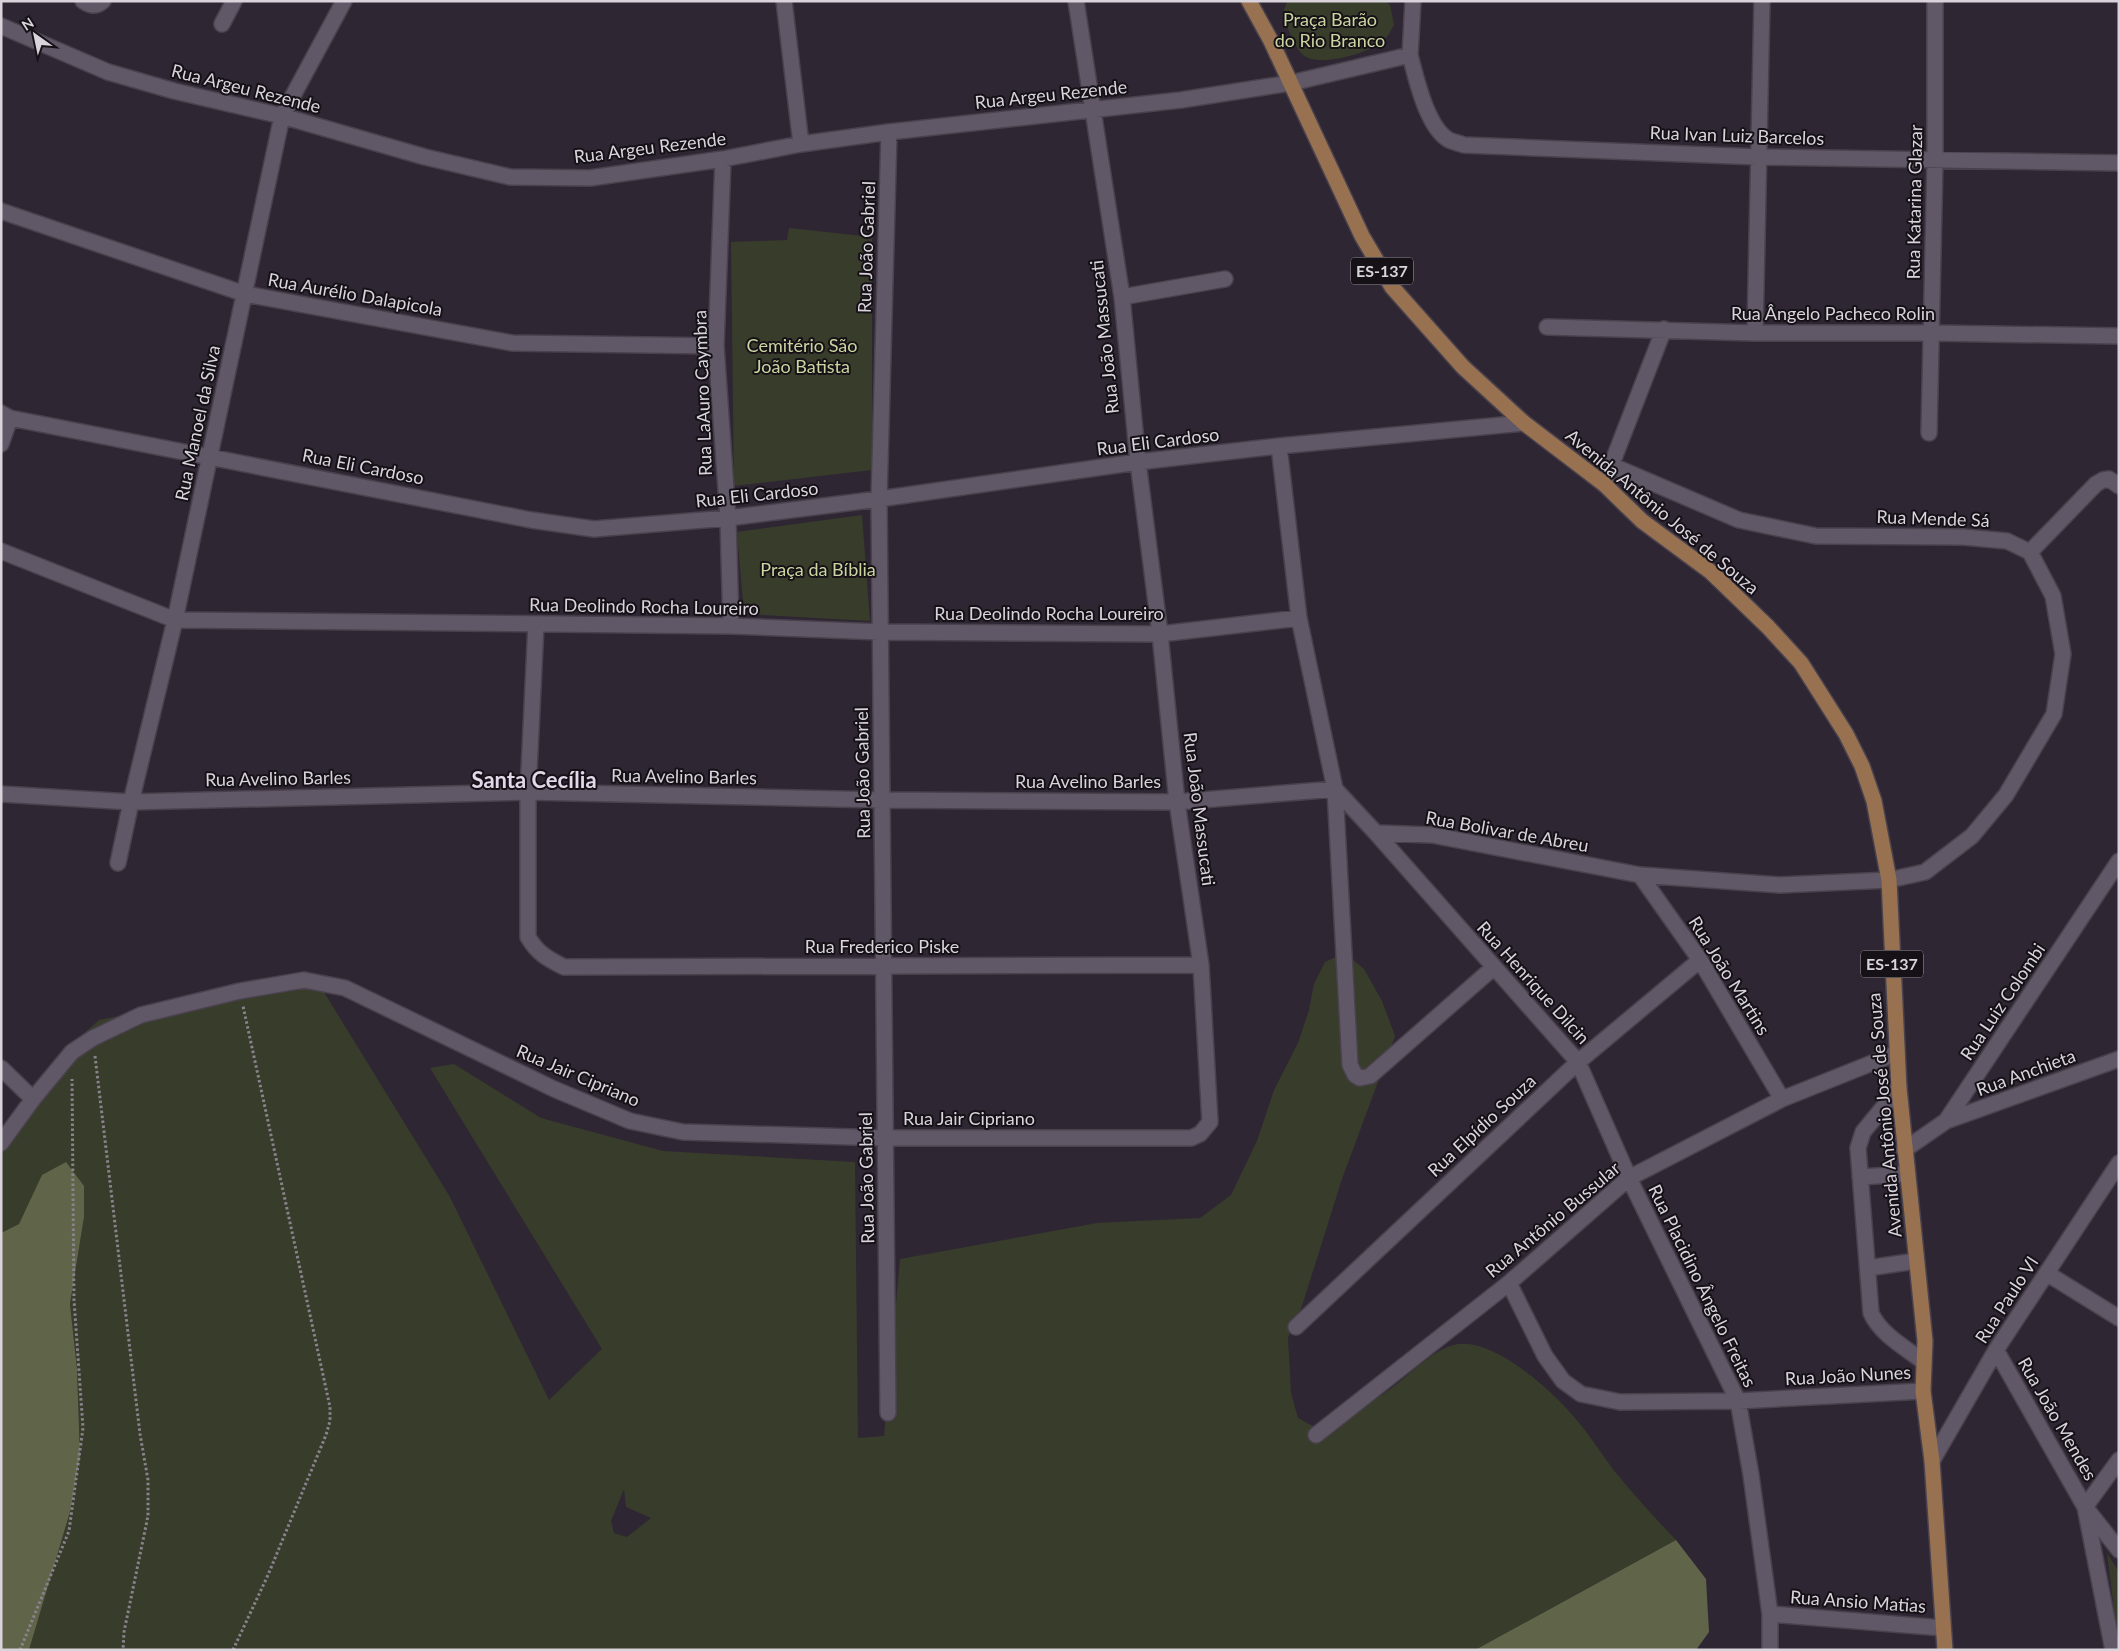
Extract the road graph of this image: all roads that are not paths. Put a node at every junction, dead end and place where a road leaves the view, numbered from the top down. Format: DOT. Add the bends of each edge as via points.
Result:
graph roads {
  1 [pos="83,1"];
  2 [pos="103,1"];
  3 [pos="234,1"];
  4 [pos="344,1"];
  5 [pos="784,1"];
  6 [pos="1076,1"];
  7 [pos="1249,1"];
  8 [pos="1413,1"];
  9 [pos="1762,1"];
  10 [pos="1935,1"];
  11 [pos="222,24"];
  12 [pos="1,26"];
  13 [pos="1410,56"];
  14 [pos="1291,83"];
  15 [pos="1093,109"];
  16 [pos="282,116"];
  17 [pos="889,132"];
  18 [pos="801,144"];
  19 [pos="1759,157"];
  20 [pos="723,159"];
  21 [pos="1935,159"];
  22 [pos="2119,163"];
  23 [pos="1,211"];
  24 [pos="1225,279"];
  25 [pos="245,294"];
  26 [pos="1122,297"];
  27 [pos="1546,327"];
  28 [pos="1664,330"];
  29 [pos="1755,333"];
  30 [pos="1931,333"];
  31 [pos="2119,336"];
  32 [pos="716,346"];
  33 [pos="6,416"];
  34 [pos="1524,422"];
  35 [pos="1929,434"];
  36 [pos="1,444"];
  37 [pos="1279,446"];
  38 [pos="210,456"];
  39 [pos="1138,462"];
  40 [pos="1613,466"];
  41 [pos="1604,484"];
  42 [pos="2119,486"];
  43 [pos="879,499"];
  44 [pos="728,518"];
  45 [pos="1,550"];
  46 [pos="2030,552"];
  47 [pos="1299,618"];
  48 [pos="175,620"];
  49 [pos="536,624"];
  50 [pos="731,626"];
  51 [pos="880,632"];
  52 [pos="1160,634"];
  53 [pos="1335,789"];
  54 [pos="528,792"];
  55 [pos="1,794"];
  56 [pos="882,800"];
  57 [pos="131,802"];
  58 [pos="1177,802"];
  59 [pos="1376,833"];
  60 [pos="2119,861"];
  61 [pos="118,863"];
  62 [pos="1640,875"];
  63 [pos="1888,880"];
  64 [pos="1700,960"];
  65 [pos="1201,965"];
  66 [pos="884,966"];
  67 [pos="1494,967"];
  68 [pos="1896,1053"];
  69 [pos="2119,1060"];
  70 [pos="1578,1062"];
  71 [pos="1,1068"];
  72 [pos="1899,1088"];
  73 [pos="34,1099"];
  74 [pos="1782,1099"];
  75 [pos="1946,1121"];
  76 [pos="885,1138"];
  77 [pos="1191,1138"];
  78 [pos="1,1143"];
  79 [pos="1904,1150"];
  80 [pos="2119,1163"];
  81 [pos="1906,1174"];
  82 [pos="1860,1177"];
  83 [pos="1629,1178"];
  84 [pos="1916,1261"];
  85 [pos="1868,1268"];
  86 [pos="2048,1274"];
  87 [pos="1509,1283"];
  88 [pos="2119,1318"];
  89 [pos="1296,1327"];
  90 [pos="1996,1350"];
  91 [pos="1924,1362"];
  92 [pos="1923,1391"];
  93 [pos="1738,1401"];
  94 [pos="888,1413"];
  95 [pos="1316,1435"];
  96 [pos="2119,1460"];
  97 [pos="1932,1461"];
  98 [pos="2086,1507"];
  99 [pos="2119,1550"];
  100 [pos="1770,1614"];
  101 [pos="1944,1628"];
  102 [pos="1770,1650"];
  103 [pos="1945,1650"];
  104 [pos="2113,1650"];
  1 -- 2 [label="street" via="89,6"];
  3 -- 11 [label="street"];
  4 -- 16 [label="street, Rua Manoel da Silva"];
  5 -- 18 [label="street"];
  6 -- 15 [label="street, Rua João Massucati"];
  7 -- 14 [label="main road, ES-137"];
  8 -- 13 [label="street"];
  9 -- 19 [label="street"];
  10 -- 21 [label="street, Rua Katarina Glazar"];
  12 -- 16 [label="street, Rua Argeu Rezende" via="108,72"];
  13 -- 14 [label="street"];
  13 -- 19 [label="street, Rua Ivan Luiz Barcelos" via="1422,100 1437,128 1448,139 1464,145"];
  14 -- 15 [label="street, Rua Argeu Rezende" via="1181,100"];
  14 -- 34 [label="main road, ES-137" via="1362,236 1392,287 1463,367"];
  15 -- 17 [label="street, Rua Argeu Rezende"];
  15 -- 26 [label="street, Rua João Massucati"];
  16 -- 20 [label="street, Rua Argeu Rezende" via="424,158 510,177 590,178"];
  16 -- 25 [label="street, Rua Manoel da Silva"];
  17 -- 18 [label="street, Rua Argeu Rezende"];
  17 -- 43 [label="street, Rua João Gabriel"];
  18 -- 20 [label="street, Rua Argeu Rezende"];
  19 -- 21 [label="street, Rua Ivan Luiz Barcelos"];
  19 -- 29 [label="street"];
  20 -- 32 [label="street, Rua LaAuro Caymbra"];
  21 -- 22 [label="street, Rua Ivan Luiz Barcelos"];
  21 -- 30 [label="street, Rua Katarina Glazar"];
  23 -- 25 [label="street, Rua Aurélio Dalapicola"];
  24 -- 26 [label="street"];
  25 -- 32 [label="street, Rua Aurélio Dalapicola" via="512,343"];
  25 -- 38 [label="street, Rua Manoel da Silva"];
  26 -- 39 [label="street, Rua João Massucati"];
  27 -- 28 [label="street, Rua Ângelo Pacheco Rolin"];
  28 -- 29 [label="street, Rua Ângelo Pacheco Rolin"];
  28 -- 40 [label="street"];
  29 -- 30 [label="street, Rua Ângelo Pacheco Rolin"];
  30 -- 31 [label="street, Rua Ângelo Pacheco Rolin"];
  30 -- 35 [label="street, Rua Katarina Glazar"];
  32 -- 44 [label="street, Rua LaAuro Caymbra"];
  33 -- 36 [label="street"];
  33 -- 38 [label="street, Rua Eli Cardoso"];
  34 -- 37 [label="street, Rua Eli Cardoso"];
  34 -- 41 [label="main road, Avenida Antônio José de Souza / ES-137"];
  37 -- 39 [label="street, Rua Eli Cardoso"];
  37 -- 47 [label="street"];
  38 -- 44 [label="street, Rua Eli Cardoso" via="532,520 594,529"];
  38 -- 48 [label="street, Rua Manoel da Silva"];
  39 -- 43 [label="street, Rua Eli Cardoso"];
  39 -- 52 [label="street, Rua João Massucati"];
  40 -- 41 [label="street"];
  40 -- 46 [label="street, Rua Mende Sá" via="1740,520 1816,536 1963,537 2007,541"];
  41 -- 63 [label="main road, Avenida Antônio José de Souza / ES-137" via="1642,521 1711,572 1801,663 1846,734 1862,766 1874,801"];
  42 -- 46 [label="street" via="2109,479 2096,484"];
  43 -- 44 [label="street, Rua Eli Cardoso"];
  43 -- 51 [label="street, Rua João Gabriel"];
  44 -- 50 [label="street, Rua LaAuro Caymbra"];
  45 -- 48 [label="street, Rua Deolindo Rocha Loureiro"];
  46 -- 63 [label="street" via="2054,596 2063,654 2054,714 2006,795 1972,836 1925,872"];
  47 -- 52 [label="street, Rua Deolindo Rocha Loureiro"];
  47 -- 53 [label="street"];
  48 -- 49 [label="street, Rua Deolindo Rocha Loureiro"];
  48 -- 57 [label="street, Rua Manoel da Silva"];
  49 -- 50 [label="street, Rua Deolindo Rocha Loureiro"];
  49 -- 54 [label="street"];
  50 -- 51 [label="street, Rua Deolindo Rocha Loureiro"];
  51 -- 52 [label="street, Rua Deolindo Rocha Loureiro"];
  51 -- 56 [label="street, Rua João Gabriel"];
  52 -- 58 [label="street, Rua João Massucati"];
  53 -- 58 [label="street, Rua Avelino Barles"];
  53 -- 59 [label="street"];
  53 -- 67 [label="street" via="1350,1064 1355,1075 1360,1078 1370,1076"];
  54 -- 56 [label="street, Rua Avelino Barles"];
  54 -- 57 [label="street, Rua Avelino Barles"];
  54 -- 66 [label="street, Rua Frederico Piske" via="528,937 544,957 564,968"];
  55 -- 57 [label="street, Rua Avelino Barles"];
  56 -- 58 [label="street, Rua Avelino Barles"];
  56 -- 66 [label="street, Rua João Gabriel"];
  57 -- 61 [label="street, Rua Manoel da Silva"];
  58 -- 65 [label="street, Rua João Massucati"];
  59 -- 62 [label="street, Rua Bolivar de Abreu" via="1432,835"];
  59 -- 67 [label="street, Rua Henrique Dilcin"];
  60 -- 75 [label="street, Rua Luiz Colombi"];
  62 -- 63 [label="street, Rua Bolivar de Abreu" via="1780,885"];
  62 -- 64 [label="street, Rua João Martins"];
  63 -- 68 [label="main road, Avenida Antônio José de Souza / ES-137"];
  64 -- 70 [label="street, Rua Elpídio Souza"];
  64 -- 74 [label="street, Rua João Martins"];
  65 -- 66 [label="street, Rua Frederico Piske"];
  65 -- 77 [label="street, Rua João Massucati" via="1210,1122 1200,1134"];
  66 -- 76 [label="street, Rua João Gabriel"];
  67 -- 70 [label="street, Rua Henrique Dilcin"];
  68 -- 72 [label="main road, Avenida Antônio José de Souza / ES-137"];
  68 -- 74 [label="street, Rua Antônio Bussular"];
  69 -- 75 [label="street, Rua Anchieta"];
  70 -- 83 [label="street, Rua Henrique Dilcin"];
  70 -- 89 [label="street, Rua Elpídio Souza"];
  71 -- 73 [label="street"];
  72 -- 79 [label="main road, Avenida Antônio José de Souza / ES-137"];
  72 -- 82 [label="street" via="1859,1140"];
  73 -- 76 [label="street, Rua Jair Cipriano" via="72,1052 141,1015 240,990 304,980 345,988 554,1089 630,1121 683,1132"];
  73 -- 78 [label="street, Rua Jair Cipriano"];
  74 -- 83 [label="street, Rua Antônio Bussular"];
  75 -- 79 [label="street, Rua Luiz Colombi"];
  76 -- 77 [label="street, Rua Jair Cipriano"];
  76 -- 94 [label="street, Rua João Gabriel"];
  79 -- 81 [label="main road, Avenida Antônio José de Souza / ES-137"];
  80 -- 86 [label="street, Rua Paulo VI"];
  81 -- 82 [label="street"];
  81 -- 84 [label="main road, Avenida Antônio José de Souza / ES-137"];
  82 -- 85 [label="street"];
  83 -- 87 [label="street, Rua Antônio Bussular"];
  83 -- 93 [label="street, Rua Placidino Ângelo Freitas"];
  84 -- 85 [label="street"];
  84 -- 91 [label="main road, Avenida Antônio José de Souza / ES-137" via="1925,1340"];
  85 -- 91 [label="street" via="1871,1313 1875,1320 1885,1332"];
  86 -- 88 [label="street"];
  86 -- 90 [label="street, Rua Paulo VI"];
  87 -- 93 [label="street, Rua João Nunes" via="1545,1356 1563,1381 1581,1394 1620,1402"];
  87 -- 95 [label="street, Rua Antônio Bussular"];
  90 -- 97 [label="street, Rua Paulo VI"];
  90 -- 98 [label="street, Rua João Mendes"];
  91 -- 92 [label="main road, Avenida Antônio José de Souza / ES-137"];
  92 -- 93 [label="street, Rua João Nunes"];
  92 -- 97 [label="main road, Avenida Antônio José de Souza / ES-137"];
  93 -- 100 [label="street, Rua Placidino Ângelo Freitas"];
  96 -- 98 [label="street"];
  97 -- 101 [label="main road, Avenida Antônio José de Souza / ES-137"];
  98 -- 99 [label="street, Rua João Mendes"];
  98 -- 104 [label="street, Rua João Mendes"];
  100 -- 101 [label="street, Rua Ansio Matias"];
  100 -- 102 [label="street, Rua Placidino Ângelo Freitas"];
  101 -- 103 [label="main road, Avenida Antônio José de Souza / ES-137"];
}
